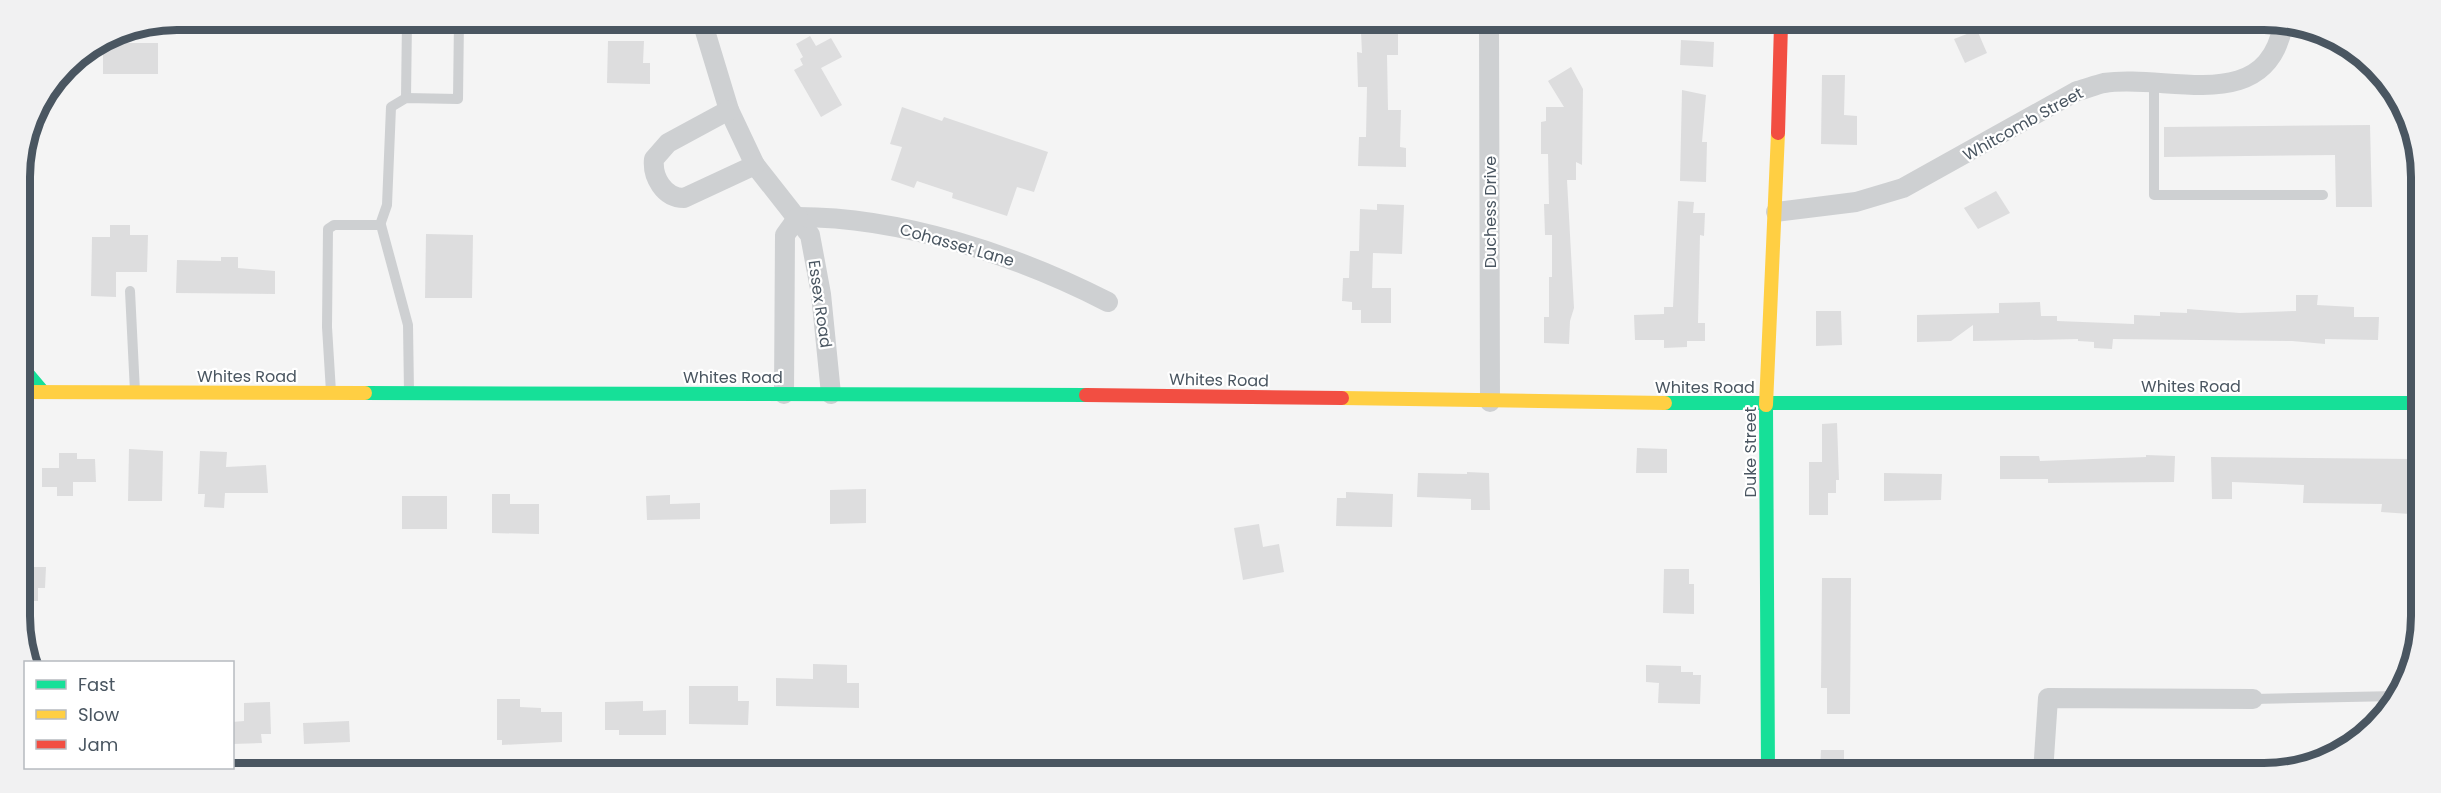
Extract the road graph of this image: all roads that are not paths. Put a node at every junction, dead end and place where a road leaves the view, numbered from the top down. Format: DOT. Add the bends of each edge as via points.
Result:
graph roads {
  1 [pos="407,30"];
  2 [pos="459,30"];
  3 [pos="705,30"];
  4 [pos="1489,30"];
  5 [pos="1781,30"];
  6 [pos="2281,31"];
  7 [pos="2154,83"];
  8 [pos="406,98"];
  9 [pos="729,110"];
  10 [pos="755,165"];
  11 [pos="2323,195"];
  12 [pos="1776,212"];
  13 [pos="798,217"];
  14 [pos="380,225"];
  15 [pos="130,291"];
  16 [pos="1108,302"];
  17 [pos="30,377"];
  18 [pos="30,392"];
  19 [pos="43,392"];
  20 [pos="135,392"];
  21 [pos="331,392"];
  22 [pos="409,393"];
  23 [pos="784,394"];
  24 [pos="831,394"];
  25 [pos="1490,402"];
  26 [pos="2411,403"];
  27 [pos="1766,404"];
  28 [pos="2387,696"];
  29 [pos="2253,699"];
  30 [pos="1768,763"];
  31 [pos="2044,763"];
  1 -- 8 [label="lane"];
  2 -- 8 [label="lane" via="458,99"];
  3 -- 9 [label="street, Essex Road"];
  4 -- 25 [label="street, Duchess Drive"];
  5 -- 12 [label="street, Duke Street"];
  6 -- 7 [label="street, Whitcomb Street" via="2272,56 2243,80 2221,85"];
  7 -- 11 [label="lane" via="2154,195"];
  7 -- 12 [label="street, Whitcomb Street" via="2104,83 2078,91 1903,188 1856,202"];
  8 -- 14 [label="lane" via="391,107 387,205"];
  9 -- 10 [label="street, Essex Road"];
  9 -- 10 [label="street" via="662,147 654,159 656,177 669,194 684,198"];
  10 -- 13 [label="street, Essex Road"];
  12 -- 27 [label="street, Duke Street"];
  13 -- 16 [label="street, Cohasset Lane" via="834,217 911,230 1023,264"];
  13 -- 23 [label="street, Essex Road" via="785,235"];
  13 -- 24 [label="street, Essex Road" via="810,235 821,294"];
  14 -- 21 [label="lane" via="334,225 328,229"];
  14 -- 22 [label="lane" via="408,325"];
  15 -- 20 [label="lane"];
  17 -- 19 [label="street"];
  18 -- 19 [label="street, Whites Road"];
  19 -- 20 [label="street, Whites Road"];
  20 -- 21 [label="street, Whites Road"];
  21 -- 22 [label="street, Whites Road"];
  22 -- 23 [label="street, Whites Road"];
  23 -- 24 [label="street, Whites Road"];
  24 -- 25 [label="street, Whites Road"];
  25 -- 27 [label="street, Whites Road"];
  26 -- 27 [label="street, Whites Road"];
  27 -- 30 [label="street, Duke Street"];
  28 -- 29 [label="lane"];
  29 -- 31 [label="street" via="2048,698"];
}
